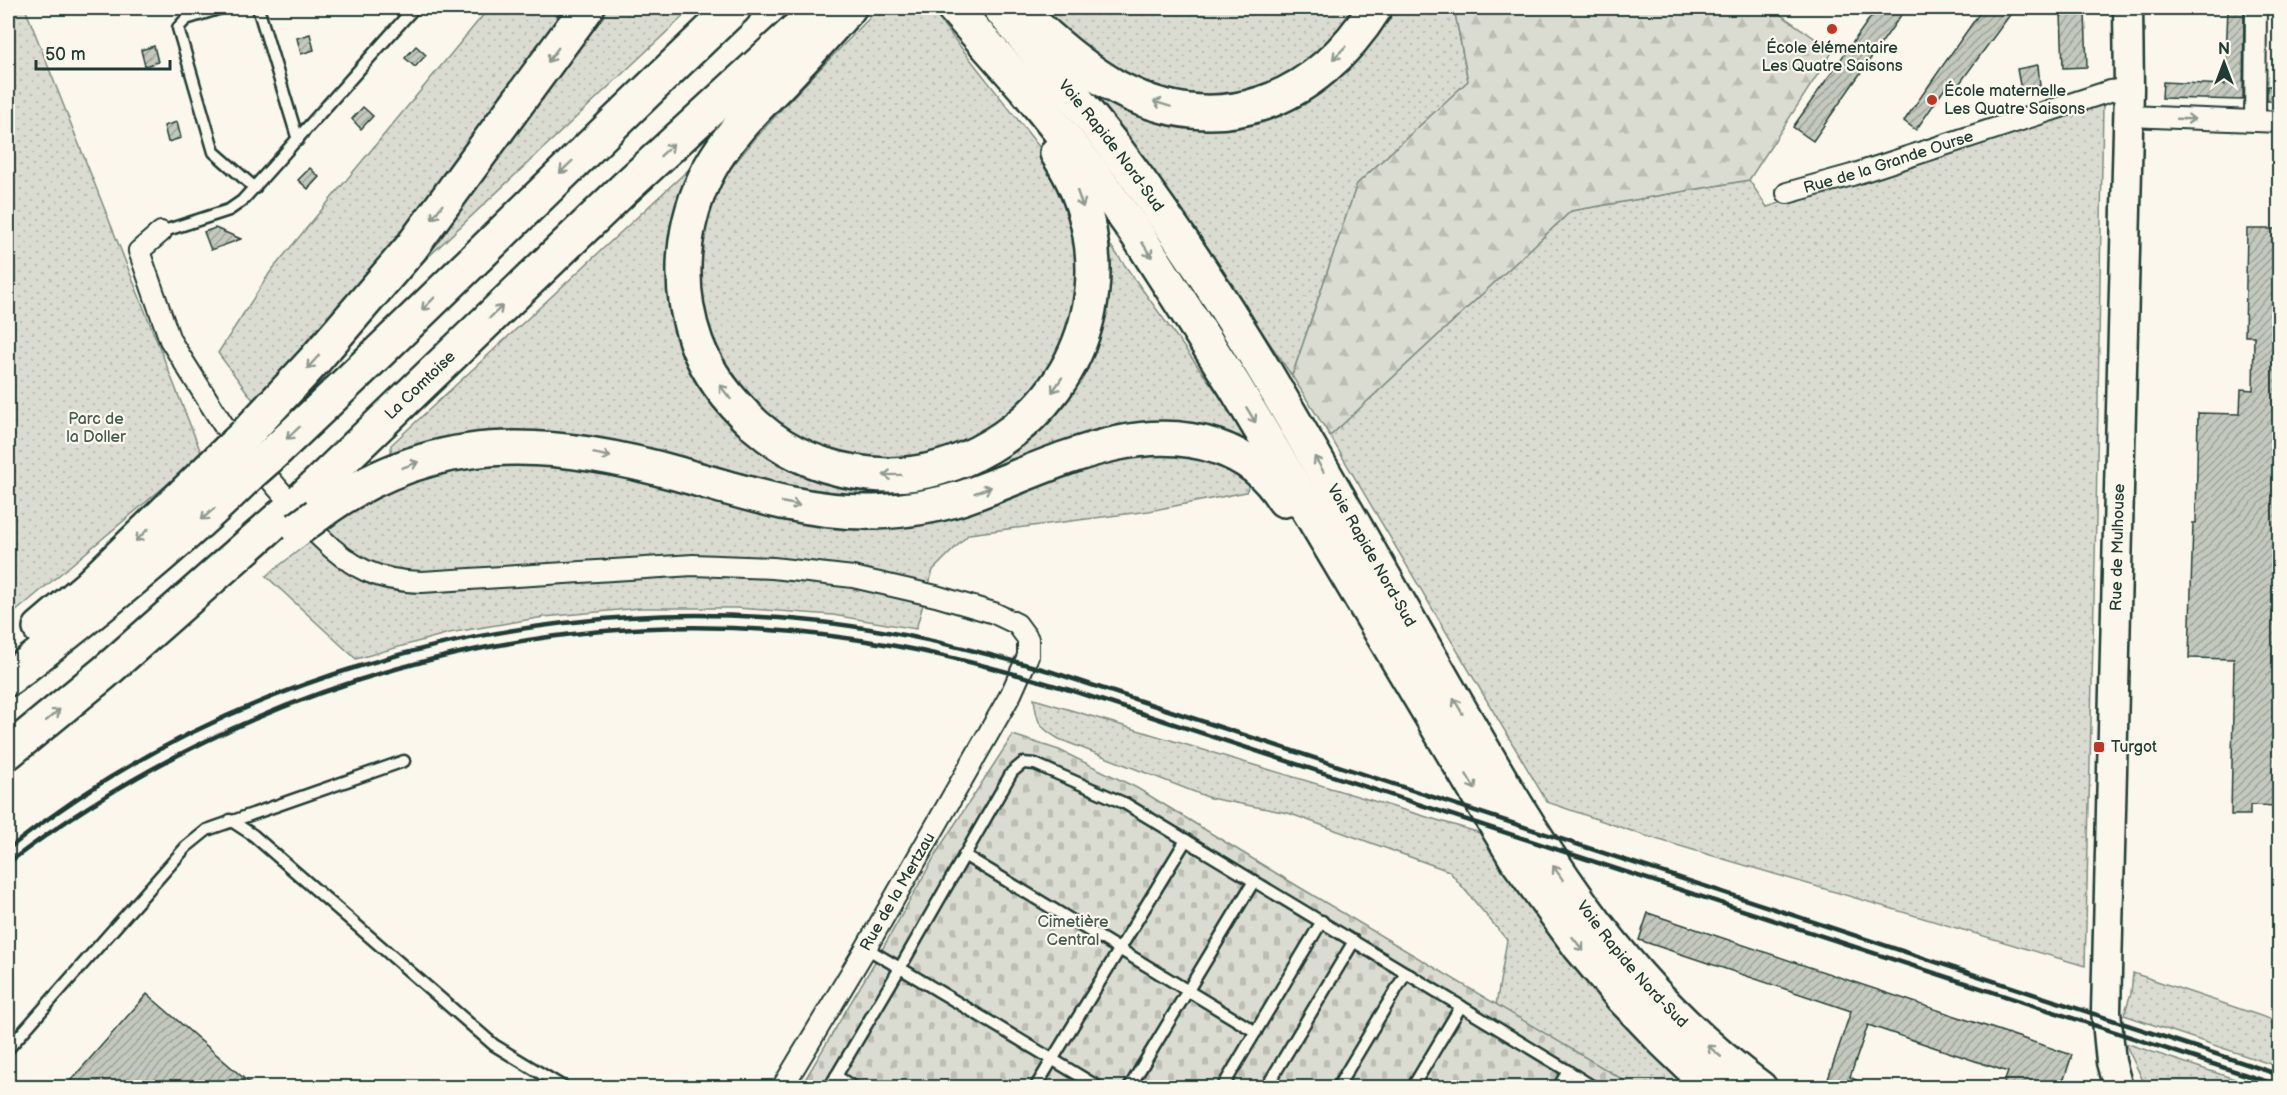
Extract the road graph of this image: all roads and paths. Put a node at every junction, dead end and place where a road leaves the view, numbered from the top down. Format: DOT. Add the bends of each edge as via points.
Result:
graph roads {
  1 [pos="221,8"];
  2 [pos="258,8"];
  3 [pos="414,8"];
  4 [pos="587,8"];
  5 [pos="723,8"];
  6 [pos="734,8"];
  7 [pos="820,8"];
  8 [pos="849,8"];
  9 [pos="952,8"];
  10 [pos="1000,8"];
  11 [pos="1015,8"];
  12 [pos="1375,8"];
  13 [pos="2128,8"];
  14 [pos="2256,8"];
  15 [pos="2128,103"];
  16 [pos="2254,121"];
  17 [pos="2280,122"];
  18 [pos="608,126"];
  19 [pos="298,140"];
  20 [pos="255,188"];
  21 [pos="1787,193"];
  22 [pos="161,231"];
  23 [pos="248,454"];
  24 [pos="300,514"];
  25 [pos="1376,624"];
  26 [pos="8,657"];
  27 [pos="8,679"];
  28 [pos="8,752"];
  29 [pos="404,761"];
  30 [pos="230,820"];
  31 [pos="1186,840"];
  32 [pos="964,855"];
  33 [pos="1254,881"];
  34 [pos="1322,921"];
  35 [pos="1354,941"];
  36 [pos="866,948"];
  37 [pos="1119,949"];
  38 [pos="900,968"];
  39 [pos="1406,973"];
  40 [pos="1188,991"];
  41 [pos="1461,1006"];
  42 [pos="1256,1032"];
  43 [pos="8,1049"];
  44 [pos="1052,1059"];
  45 [pos="1568,1071"];
  46 [pos="836,1076"];
  47 [pos="566,1088"];
  48 [pos="782,1088"];
  49 [pos="829,1088"];
  50 [pos="855,1088"];
  51 [pos="1035,1088"];
  52 [pos="1100,1088"];
  53 [pos="1130,1088"];
  54 [pos="1222,1088"];
  55 [pos="1266,1088"];
  56 [pos="1337,1088"];
  57 [pos="1412,1088"];
  58 [pos="1558,1088"];
  59 [pos="1595,1088"];
  60 [pos="1713,1088"];
  61 [pos="1760,1088"];
  62 [pos="2118,1088"];
  1 -- 20 [label="lane" via="186,18 178,28 214,152"];
  2 -- 19 [label="lane"];
  3 -- 19 [label="lane"];
  4 -- 23 [label="highway, one-way" via="411,248 313,362"];
  5 -- 18 [label="highway"];
  6 -- 18 [label="highway"];
  24 -- 7 [label="highway, La Comtoise, one-way" via="624,189"];
  9 -- 8 [label="highway, one-way" via="1075,183 1089,226 1091,299 1080,344 1060,383 1024,423 955,463 906,474 881,475 833,469 809,460 787,449 743,414 723,391 700,352 684,282 687,235 710,168 752,113"];
  9 -- 25 [label="highway, Voie Rapide Nord-Sud, one-way" via="1025,88 1137,234 1228,375"];
  61 -- 10 [label="highway, Voie Rapide Nord-Sud, one-way" via="1694,1034 1617,951 1550,861 1214,291 1119,153"];
  12 -- 11 [label="highway, one-way" via="1344,48 1294,90 1256,106 1214,112 1172,107 1118,87 1072,58"];
  13 -- 15 [label="main road, Rue de Mulhouse"];
  14 -- 16 [label="street"];
  15 -- 16 [label="street, Rue de la Grande Ourse, one-way"];
  15 -- 21 [label="street, Rue de la Grande Ourse" via="2110,91"];
  15 -- 62 [label="main road, Rue de Mulhouse" via="2106,1011"];
  16 -- 17 [label="street, Rue de la Grande Ourse"];
  18 -- 23 [label="highway, one-way" via="382,350"];
  19 -- 20 [label="lane"];
  20 -- 22 [label="lane" via="229,210"];
  22 -- 36 [label="street, Rue de la Mertzau" via="139,251 170,340 224,426 320,537 359,569 389,579 422,582 693,565 774,568 853,577 936,596 1017,624 1028,639 1028,656 1011,694"];
  23 -- 26 [label="highway, one-way"];
  23 -- 27 [label="highway, one-way" via="227,497 92,614"];
  24 -- 25 [label="highway, one-way" via="415,463 496,447 584,452 659,468 792,505 874,512 958,499 1073,455 1117,443 1178,438 1234,453 1269,478 1312,545"];
  28 -- 24 [label="highway, La Comtoise, one-way"];
  25 -- 60 [label="highway, Voie Rapide Nord-Sud, one-way" via="1517,860 1550,906 1620,996"];
  29 -- 30 [label="lane"];
  30 -- 43 [label="lane" via="207,830 186,847"];
  30 -- 47 [label="lane" via="253,835 494,1045"];
  31 -- 32 [label="lane" via="1126,804 1035,764 1023,763 1012,772"];
  31 -- 33 [label="lane"];
  31 -- 37 [label="lane"];
  32 -- 37 [label="lane"];
  32 -- 38 [label="lane"];
  33 -- 34 [label="lane"];
  33 -- 40 [label="lane"];
  34 -- 35 [label="lane"];
  34 -- 42 [label="lane"];
  35 -- 39 [label="lane"];
  35 -- 55 [label="lane"];
  36 -- 38 [label="lane"];
  36 -- 48 [label="street, Rue de la Mertzau"];
  37 -- 40 [label="lane"];
  37 -- 44 [label="lane"];
  38 -- 44 [label="lane"];
  38 -- 46 [label="lane"];
  39 -- 41 [label="lane"];
  39 -- 56 [label="lane"];
  40 -- 42 [label="lane"];
  40 -- 53 [label="lane"];
  41 -- 45 [label="lane"];
  41 -- 57 [label="lane"];
  42 -- 54 [label="lane"];
  44 -- 51 [label="lane"];
  44 -- 52 [label="lane"];
  45 -- 58 [label="lane"];
  45 -- 59 [label="lane"];
  46 -- 49 [label="lane"];
  46 -- 50 [label="lane"];
}
